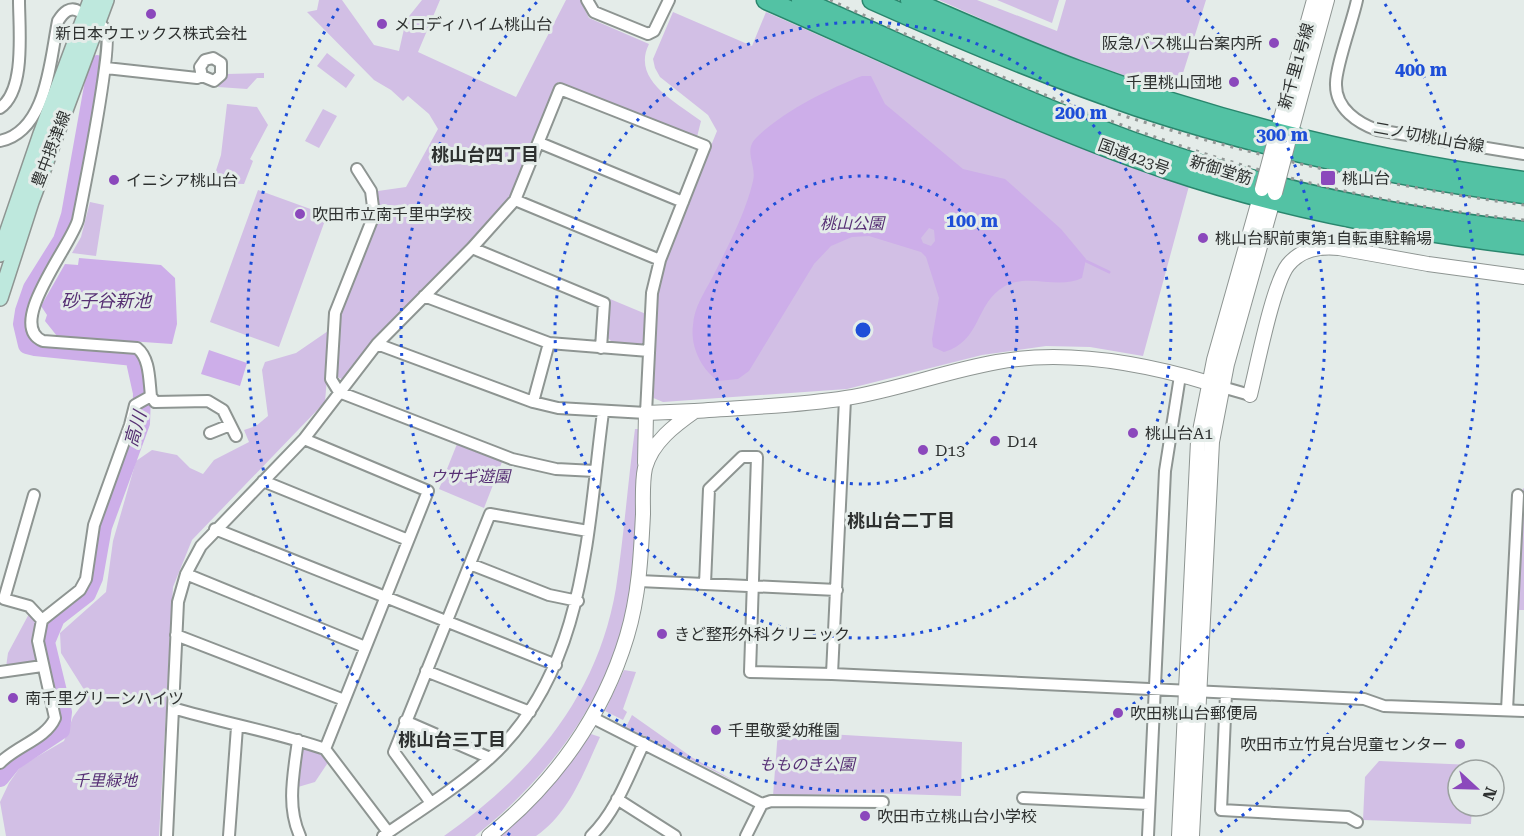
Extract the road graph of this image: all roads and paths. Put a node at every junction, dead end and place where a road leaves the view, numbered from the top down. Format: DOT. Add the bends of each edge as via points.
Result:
graph roads {
  1 [pos="19,0"];
  2 [pos="91,0"];
  3 [pos="106,0"];
  4 [pos="587,0"];
  5 [pos="669,0"];
  6 [pos="766,0"];
  7 [pos="801,0"];
  8 [pos="872,0"];
  9 [pos="910,0"];
  10 [pos="1314,0"];
  11 [pos="1327,0"];
  12 [pos="1358,0"];
  13 [pos="92,20"];
  14 [pos="106,68"];
  15 [pos="202,76"];
  16 [pos="0,108"];
  17 [pos="1283,137"];
  18 [pos="0,141"];
  19 [pos="540,143"];
  20 [pos="1524,154"];
  21 [pos="357,169"];
  22 [pos="1524,181"];
  23 [pos="1524,194"];
  24 [pos="1267,195"];
  25 [pos="515,200"];
  26 [pos="683,202"];
  27 [pos="1524,231"];
  28 [pos="1524,245"];
  29 [pos="472,248"];
  30 [pos="352,252"];
  31 [pos="0,254"];
  32 [pos="660,260"];
  33 [pos="1524,277"];
  34 [pos="424,296"];
  35 [pos="0,298"];
  36 [pos="335,313"];
  37 [pos="549,343"];
  38 [pos="377,344"];
  39 [pos="601,348"];
  40 [pos="649,351"];
  41 [pos="1180,376"];
  42 [pos="1215,385"];
  43 [pos="339,392"];
  44 [pos="1250,395"];
  45 [pos="150,396"];
  46 [pos="845,399"];
  47 [pos="533,402"];
  48 [pos="695,411"];
  49 [pos="603,412"];
  50 [pos="646,413"];
  51 [pos="230,424"];
  52 [pos="210,434"];
  53 [pos="236,436"];
  54 [pos="304,439"];
  55 [pos="645,468"];
  56 [pos="595,471"];
  57 [pos="263,481"];
  58 [pos="34,495"];
  59 [pos="1518,495"];
  60 [pos="215,529"];
  61 [pos="588,531"];
  62 [pos="408,540"];
  63 [pos="470,564"];
  64 [pos="186,574"];
  65 [pos="6,576"];
  66 [pos="639,581"];
  67 [pos="705,584"];
  68 [pos="753,587"];
  69 [pos="837,590"];
  70 [pos="386,598"];
  71 [pos="578,601"];
  72 [pos="42,620"];
  73 [pos="446,622"];
  74 [pos="176,635"];
  75 [pos="366,647"];
  76 [pos="556,665"];
  77 [pos="42,666"];
  78 [pos="426,670"];
  79 [pos="0,672"];
  80 [pos="832,674"];
  81 [pos="1155,690"];
  82 [pos="1191,692"];
  83 [pos="1226,693"];
  84 [pos="344,700"];
  85 [pos="172,708"];
  86 [pos="1507,710"];
  87 [pos="1524,711"];
  88 [pos="530,712"];
  89 [pos="593,718"];
  90 [pos="405,721"];
  91 [pos="237,727"];
  92 [pos="298,740"];
  93 [pos="644,743"];
  94 [pos="325,750"];
  95 [pos="490,758"];
  96 [pos="0,763"];
  97 [pos="1023,798"];
  98 [pos="617,799"];
  99 [pos="883,802"];
  100 [pos="431,803"];
  101 [pos="762,804"];
  102 [pos="1149,804"];
  103 [pos="1357,822"];
  104 [pos="386,834"];
  105 [pos="669,834"];
  106 [pos="167,836"];
  107 [pos="229,836"];
  108 [pos="300,836"];
  109 [pos="489,836"];
  110 [pos="591,836"];
  111 [pos="746,836"];
  112 [pos="1148,836"];
  113 [pos="1179,836"];
  114 [pos="1192,836"];
  1 -- 16 [label="street" via="16,80 12,96"];
  2 -- 13 [label="main road, 豊中摂津線"];
  3 -- 13 [label="main road, 豊中摂津線"];
  4 -- 5 [label="street" via="594,12 648,34 654,31"];
  6 -- 24 [label="highway, 国道423号" via="1074,135 1177,172"];
  7 -- 27 [label="highway, 新御堂筋" via="1047,108 1183,159 1365,207"];
  8 -- 23 [label="highway" via="998,54 1139,107 1332,160"];
  9 -- 17 [label="highway" via="1079,71"];
  10 -- 17 [label="street, 新千里1号線"];
  11 -- 17 [label="street, 新千里1号線"];
  12 -- 20 [label="street, 二ノ切桃山台線" via="1336,85 1341,103 1350,115 1377,130"];
  13 -- 14 [label="street" via="106,30 109,39"];
  13 -- 18 [label="street" via="78,10 63,14 32,118 24,131"];
  13 -- 31 [label="main road, 豊中摂津線" via="41,134"];
  13 -- 35 [label="main road, 豊中摂津線"];
  14 -- 15 [label="street"];
  14 -- 45 [label="street" via="74,235 38,295 30,321 31,332 43,341 137,348 147,367"];
  17 -- 22 [label="highway"];
  17 -- 24 [label="street, bridge"];
  19 -- 25 [label="street"];
  19 -- 26 [label="street"];
  19 -- 26 [label="street" via="560,89 705,146"];
  21 -- 36 [label="street" via="371,191 374,215"];
  24 -- 28 [label="highway, 国道423号" via="1401,229"];
  24 -- 42 [label="street"];
  25 -- 29 [label="street"];
  25 -- 32 [label="street"];
  26 -- 32 [label="street"];
  29 -- 34 [label="street"];
  29 -- 39 [label="street" via="604,303"];
  30 -- 36 [label="street"];
  32 -- 40 [label="street" via="652,293"];
  33 -- 44 [label="street" via="1332,247 1304,252 1284,272"];
  34 -- 37 [label="street"];
  34 -- 38 [label="street"];
  36 -- 43 [label="street" via="331,379"];
  37 -- 39 [label="street"];
  37 -- 47 [label="street"];
  38 -- 43 [label="street"];
  38 -- 47 [label="street"];
  39 -- 40 [label="street"];
  40 -- 50 [label="street"];
  41 -- 42 [label="street"];
  41 -- 46 [label="street" via="1083,357 1041,357 994,363"];
  41 -- 81 [label="street" via="1166,471"];
  42 -- 44 [label="street"];
  42 -- 82 [label="street"];
  43 -- 54 [label="street"];
  43 -- 56 [label="street" via="512,459 556,469"];
  45 -- 51 [label="street" via="155,402 208,401 223,410"];
  45 -- 72 [label="street" via="135,405 94,525 86,579 80,590"];
  46 -- 48 [label="street"];
  46 -- 69 [label="street"];
  47 -- 49 [label="street"];
  48 -- 50 [label="street"];
  48 -- 55 [label="street" via="657,444"];
  49 -- 50 [label="street"];
  49 -- 56 [label="street"];
  50 -- 55 [label="street"];
  51 -- 52 [label="street"];
  51 -- 53 [label="street"];
  54 -- 57 [label="street"];
  54 -- 62 [label="street" via="428,491"];
  55 -- 66 [label="street"];
  56 -- 61 [label="street"];
  57 -- 60 [label="street"];
  57 -- 62 [label="street"];
  58 -- 65 [label="street" via="26,507"];
  59 -- 86 [label="street"];
  60 -- 64 [label="street"];
  60 -- 70 [label="street"];
  61 -- 63 [label="street" via="489,514"];
  61 -- 71 [label="street"];
  62 -- 70 [label="street"];
  63 -- 71 [label="street" via="549,596"];
  63 -- 73 [label="street"];
  64 -- 74 [label="street" via="178,602"];
  64 -- 75 [label="street"];
  65 -- 72 [label="street" via="3,602 29,606"];
  66 -- 67 [label="street"];
  66 -- 89 [label="street" via="628,635"];
  67 -- 68 [label="street"];
  67 -- 68 [label="street" via="708,489 742,457 758,457"];
  68 -- 69 [label="street"];
  68 -- 80 [label="street" via="750,672"];
  69 -- 80 [label="street"];
  70 -- 73 [label="street"];
  70 -- 75 [label="street"];
  71 -- 76 [label="street"];
  72 -- 77 [label="street" via="38,641"];
  73 -- 76 [label="street"];
  73 -- 78 [label="street"];
  74 -- 84 [label="street"];
  74 -- 85 [label="street"];
  75 -- 84 [label="street"];
  76 -- 88 [label="street"];
  77 -- 79 [label="street"];
  77 -- 96 [label="street" via="55,718 51,728 10,752"];
  78 -- 88 [label="street"];
  78 -- 90 [label="street"];
  80 -- 81 [label="street"];
  81 -- 82 [label="street"];
  81 -- 102 [label="street"];
  82 -- 83 [label="street"];
  82 -- 113 [label="street"];
  82 -- 114 [label="street"];
  83 -- 86 [label="street" via="1364,699 1383,706"];
  83 -- 103 [label="street" via="1221,810 1348,818"];
  84 -- 94 [label="street"];
  85 -- 91 [label="street"];
  85 -- 106 [label="street"];
  86 -- 87 [label="street"];
  88 -- 95 [label="street"];
  89 -- 93 [label="street"];
  89 -- 109 [label="street" via="555,772"];
  90 -- 95 [label="street"];
  90 -- 100 [label="street" via="394,752"];
  91 -- 92 [label="street"];
  91 -- 107 [label="street"];
  92 -- 94 [label="street"];
  92 -- 108 [label="street" via="292,797 294,822"];
  93 -- 98 [label="street"];
  93 -- 101 [label="street"];
  94 -- 104 [label="street"];
  95 -- 100 [label="street"];
  97 -- 102 [label="street"];
  98 -- 105 [label="street"];
  98 -- 110 [label="street"];
  99 -- 101 [label="street"];
  100 -- 104 [label="street"];
  101 -- 111 [label="street"];
  102 -- 112 [label="street"];
}
